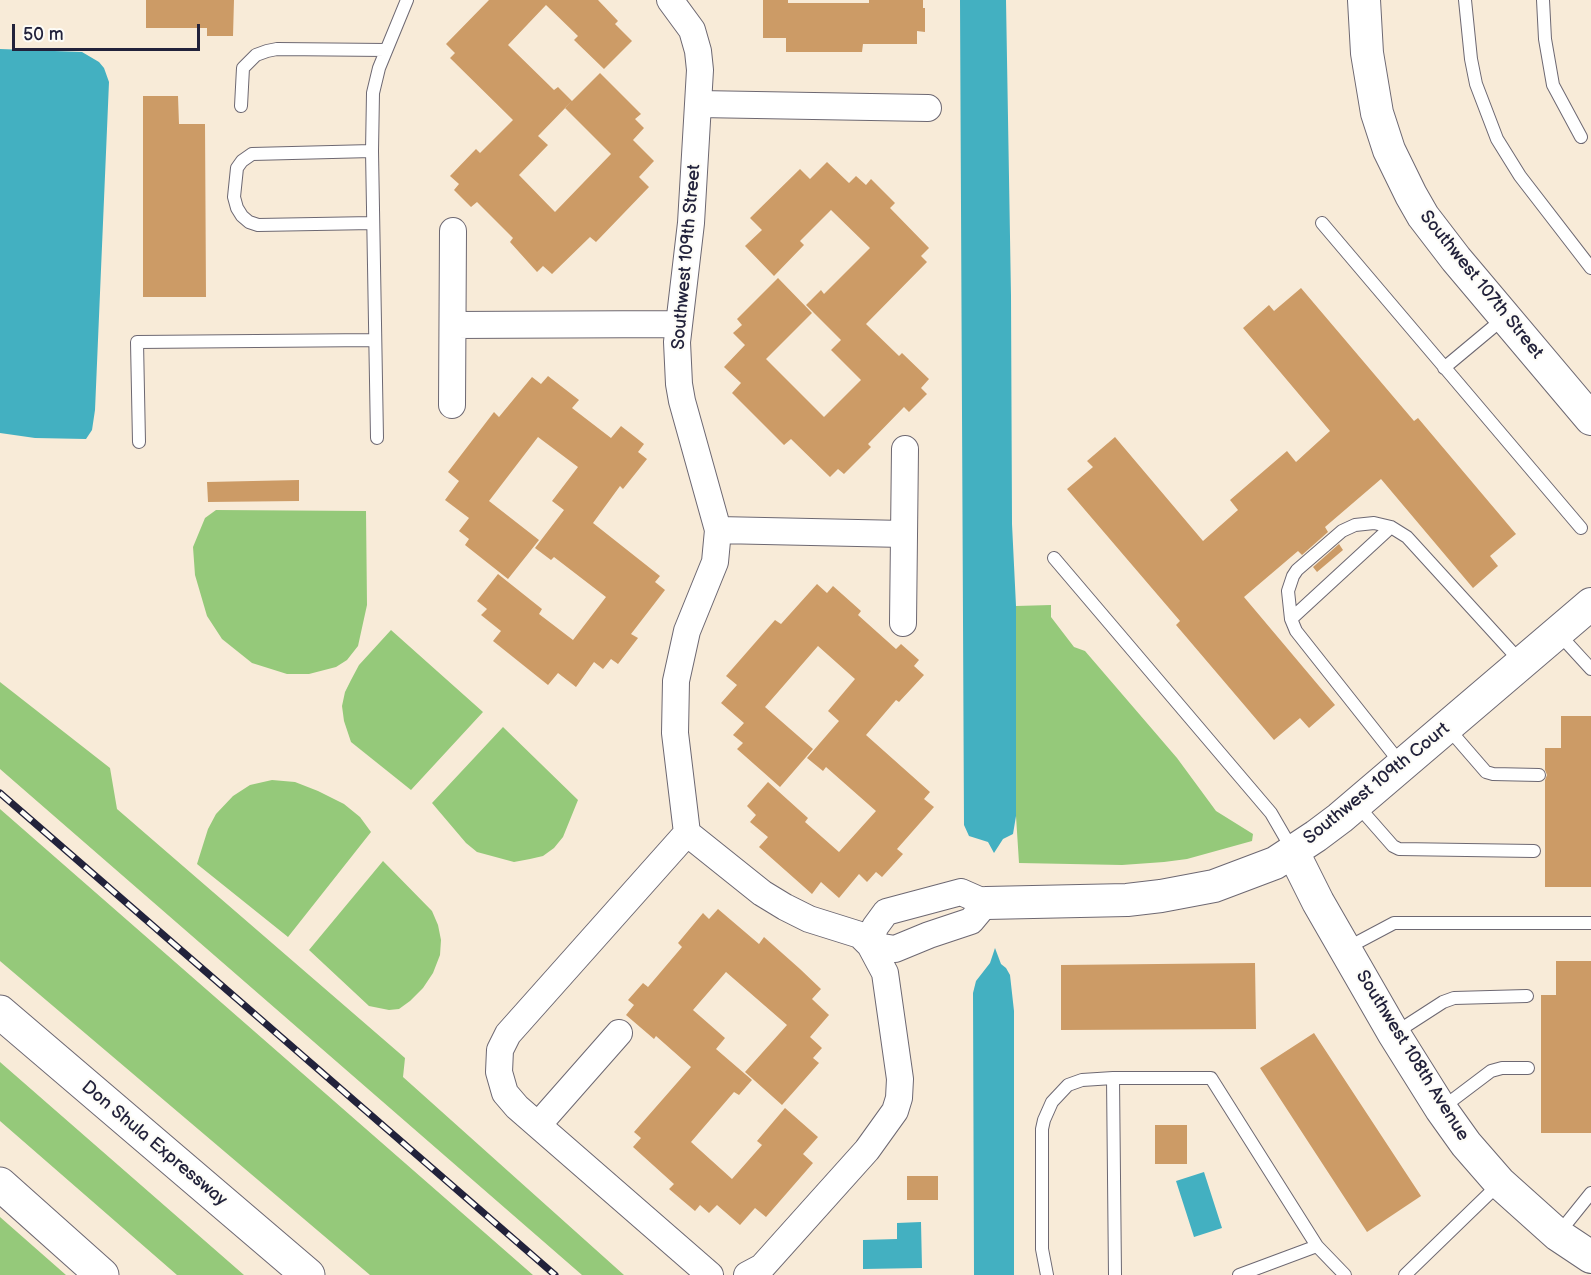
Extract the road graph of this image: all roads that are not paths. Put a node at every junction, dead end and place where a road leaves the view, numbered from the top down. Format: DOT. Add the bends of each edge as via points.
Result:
graph roads {
  1 [pos="407,0"];
  2 [pos="670,0"];
  3 [pos="1364,0"];
  4 [pos="1465,0"];
  5 [pos="1543,0"];
  6 [pos="386,50"];
  7 [pos="699,104"];
  8 [pos="241,106"];
  9 [pos="928,108"];
  10 [pos="1581,137"];
  11 [pos="372,151"];
  12 [pos="373,223"];
  13 [pos="1322,223"];
  14 [pos="453,231"];
  15 [pos="1591,268"];
  16 [pos="1505,317"];
  17 [pos="679,324"];
  18 [pos="453,325"];
  19 [pos="375,340"];
  20 [pos="1444,368"];
  21 [pos="453,405"];
  22 [pos="1591,419"];
  23 [pos="377,438"];
  24 [pos="139,442"];
  25 [pos="905,449"];
  26 [pos="1391,527"];
  27 [pos="1581,528"];
  28 [pos="718,530"];
  29 [pos="904,534"];
  30 [pos="1054,558"];
  31 [pos="1591,604"];
  32 [pos="1291,619"];
  33 [pos="903,623"];
  34 [pos="1557,632"];
  35 [pos="1522,663"];
  36 [pos="1591,669"];
  37 [pos="1446,727"];
  38 [pos="1401,765"];
  39 [pos="1539,775"];
  40 [pos="1356,804"];
  41 [pos="687,832"];
  42 [pos="1534,851"];
  43 [pos="1293,852"];
  44 [pos="986,903"];
  45 [pos="1591,923"];
  46 [pos="870,945"];
  47 [pos="1344,949"];
  48 [pos="1527,996"];
  49 [pos="0,1012"];
  50 [pos="619,1032"];
  51 [pos="1394,1034"];
  52 [pos="1528,1068"];
  53 [pos="1113,1078"];
  54 [pos="1441,1109"];
  55 [pos="538,1125"];
  56 [pos="1500,1183"];
  57 [pos="0,1185"];
  58 [pos="1591,1193"];
  59 [pos="1558,1235"];
  60 [pos="1317,1246"];
  61 [pos="1591,1257"];
  62 [pos="102,1275"];
  63 [pos="308,1275"];
  64 [pos="710,1275"];
  65 [pos="747,1275"];
  66 [pos="1047,1275"];
  67 [pos="1115,1275"];
  68 [pos="1239,1275"];
  69 [pos="1345,1275"];
  70 [pos="1405,1275"];
  1 -- 6 [label="lane"];
  2 -- 7 [label="street, Southwest 109th Street" via="688,23 696,44"];
  3 -- 16 [label="street, Southwest 107th Street" via="1374,101 1394,161 1430,226"];
  4 -- 15 [label="lane" via="1476,84 1497,139 1520,176"];
  5 -- 10 [label="lane" via="1553,85"];
  6 -- 8 [label="lane" via="277,48 256,55 243,68"];
  6 -- 11 [label="lane" via="373,93"];
  7 -- 9 [label="street"];
  7 -- 17 [label="street, Southwest 109th Street"];
  11 -- 12 [label="lane"];
  11 -- 12 [label="lane" via="252,153 237,168 234,197 242,216 258,225"];
  12 -- 19 [label="lane"];
  13 -- 20 [label="lane"];
  14 -- 18 [label="street"];
  16 -- 20 [label="lane"];
  16 -- 22 [label="street, Southwest 107th Street"];
  17 -- 18 [label="street"];
  17 -- 28 [label="street, Southwest 109th Street" via="682,401"];
  18 -- 21 [label="street"];
  19 -- 23 [label="lane"];
  19 -- 24 [label="lane" via="138,342"];
  20 -- 27 [label="lane"];
  25 -- 29 [label="street"];
  26 -- 32 [label="lane"];
  26 -- 32 [label="lane" via="1370,523 1346,528 1297,570 1288,591"];
  26 -- 35 [label="lane" via="1407,537"];
  28 -- 29 [label="street"];
  28 -- 41 [label="street, Southwest 109th Street" via="715,562 687,631 676,681 675,733"];
  29 -- 33 [label="street"];
  30 -- 43 [label="lane" via="1271,813"];
  31 -- 34 [label="street, Southwest 109th Court"];
  32 -- 38 [label="lane" via="1296,631"];
  34 -- 35 [label="street, Southwest 109th Court"];
  34 -- 36 [label="lane"];
  35 -- 37 [label="street, Southwest 109th Court"];
  37 -- 38 [label="street, Southwest 109th Court"];
  37 -- 39 [label="lane" via="1486,772"];
  38 -- 40 [label="street, Southwest 109th Court"];
  40 -- 42 [label="lane" via="1399,849"];
  40 -- 43 [label="street, Southwest 109th Court"];
  41 -- 46 [label="street" via="762,893 809,919 860,935"];
  41 -- 55 [label="street" via="508,1034 500,1050 499,1072 505,1093"];
  43 -- 44 [label="street, Southwest 109th Court" via="1251,873 1194,891 1127,900"];
  43 -- 47 [label="street, Southwest 108th Avenue"];
  44 -- 46 [label="street" via="971,921 895,950"];
  44 -- 46 [label="street, Southwest 109th Court" via="961,892 886,912 874,927"];
  45 -- 47 [label="lane" via="1394,923"];
  46 -- 65 [label="street" via="885,973 900,1079 897,1104 885,1128 849,1172 762,1267"];
  47 -- 51 [label="street, Southwest 108th Avenue"];
  48 -- 51 [label="lane" via="1454,998"];
  49 -- 63 [label="highway, Don Shula Expressway"];
  50 -- 55 [label="street"];
  51 -- 54 [label="street, Southwest 108th Avenue"];
  52 -- 54 [label="lane" via="1491,1071"];
  53 -- 60 [label="lane" via="1211,1078"];
  53 -- 66 [label="lane" via="1068,1085 1052,1102 1044,1120 1043,1255"];
  53 -- 67 [label="lane"];
  54 -- 56 [label="street, Southwest 108th Avenue"];
  55 -- 64 [label="street"];
  56 -- 59 [label="street, Southwest 108th Avenue"];
  56 -- 70 [label="lane"];
  57 -- 62 [label="highway"];
  58 -- 59 [label="lane"];
  59 -- 61 [label="street, Southwest 108th Avenue"];
  60 -- 68 [label="lane"];
  60 -- 69 [label="lane"];
}
